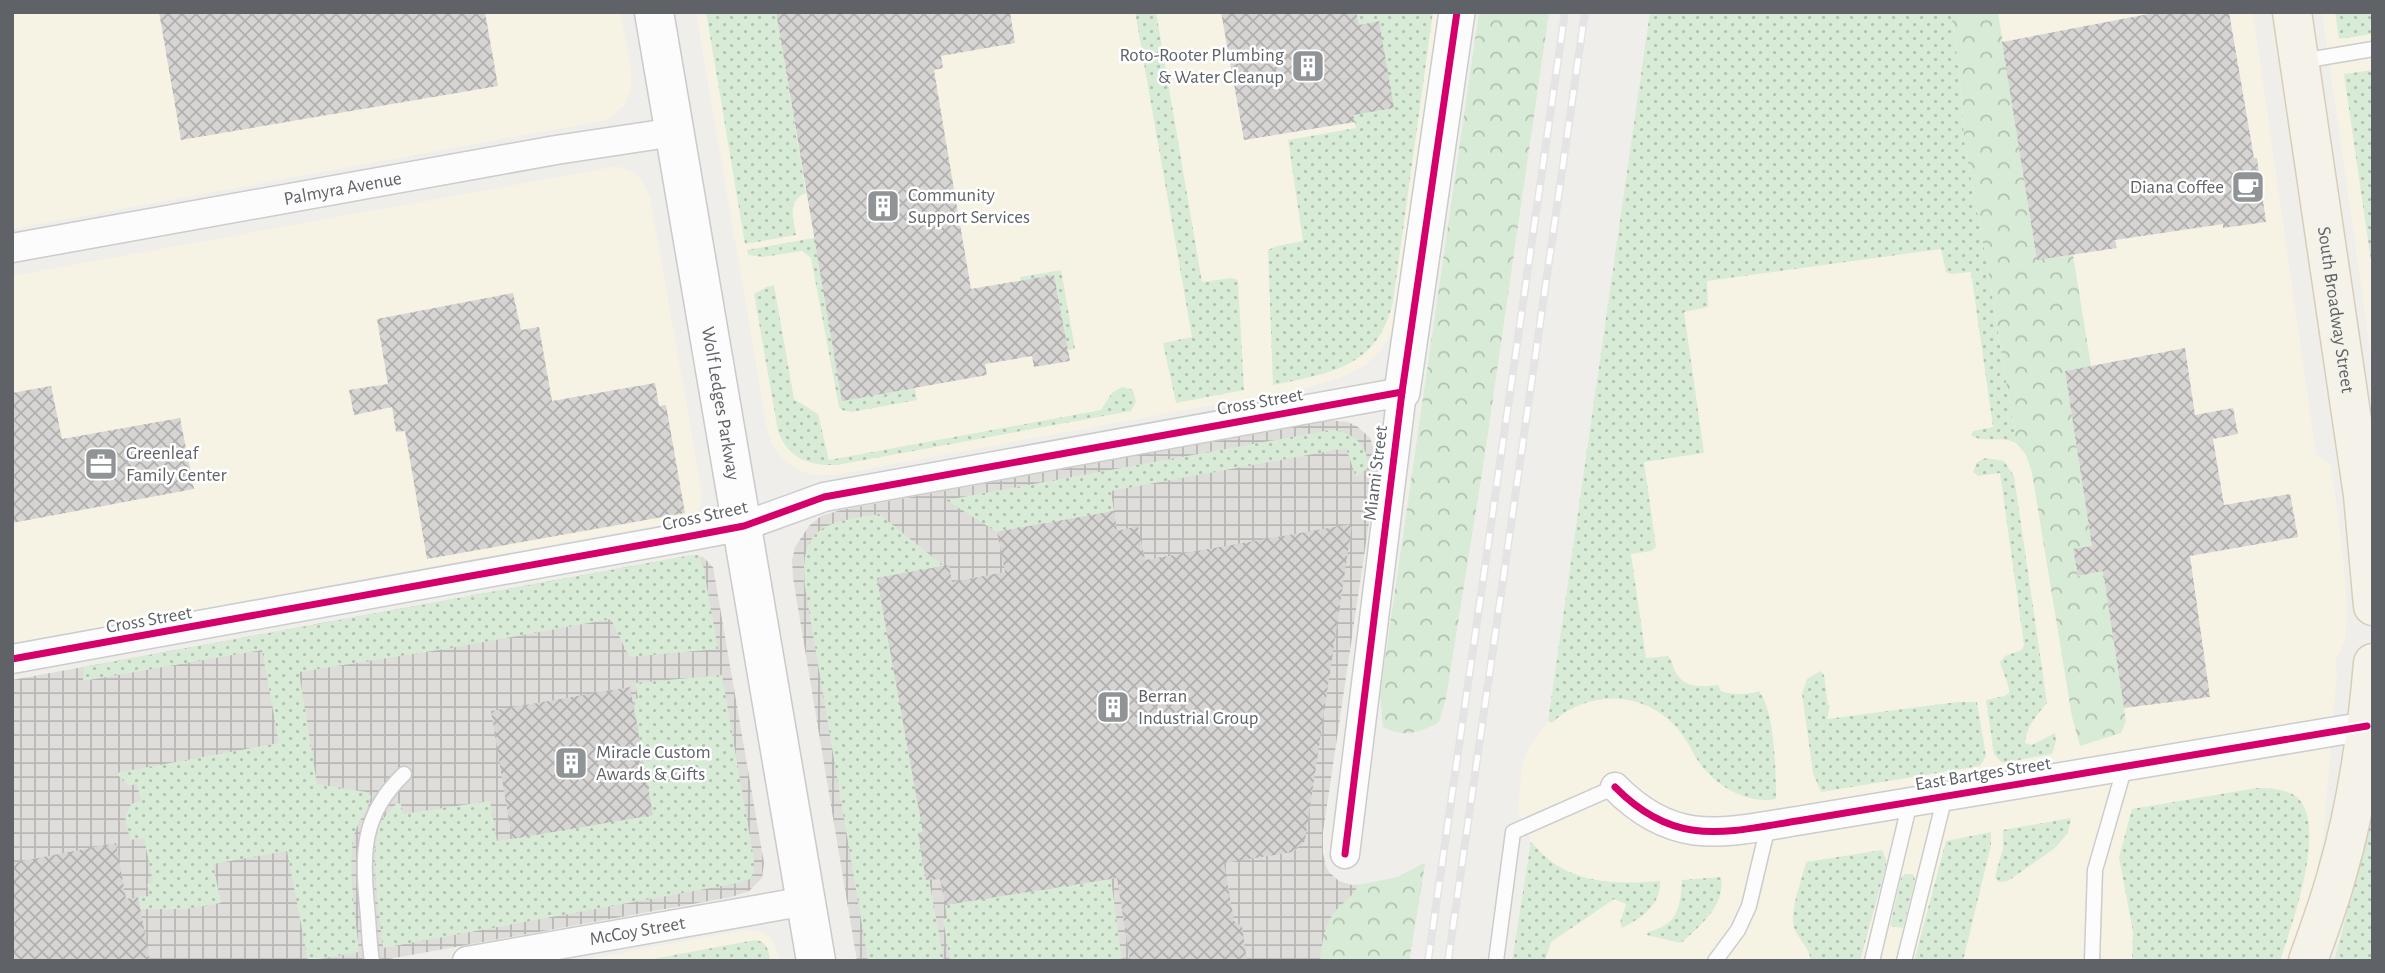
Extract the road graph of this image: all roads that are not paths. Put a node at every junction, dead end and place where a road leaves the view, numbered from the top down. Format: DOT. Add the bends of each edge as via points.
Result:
graph roads {
  1 [pos="654,12"];
  2 [pos="1457,12"];
  3 [pos="2292,12"];
  4 [pos="2373,49"];
  5 [pos="2299,61"];
  6 [pos="675,132"];
  7 [pos="12,248"];
  8 [pos="1402,392"];
  9 [pos="744,526"];
  10 [pos="2373,606"];
  11 [pos="12,659"];
  12 [pos="2373,663"];
  13 [pos="2371,724"];
  14 [pos="2125,766"];
  15 [pos="404,774"];
  16 [pos="1615,787"];
  17 [pos="1945,796"];
  18 [pos="1910,802"];
  19 [pos="1768,825"];
  20 [pos="1345,854"];
  21 [pos="806,901"];
  22 [pos="372,961"];
  23 [pos="467,961"];
  24 [pos="817,961"];
  25 [pos="1496,961"];
  26 [pos="1714,961"];
  27 [pos="1872,961"];
  28 [pos="1904,961"];
  29 [pos="2092,961"];
  30 [pos="2308,961"];
  1 -- 6 [label="main road, Wolf Ledges Parkway"];
  2 -- 8 [label="street, Miami Street"];
  3 -- 5 [label="main road, South Broadway Street"];
  4 -- 5 [label="lane"];
  5 -- 10 [label="main road, South Broadway Street" via="2354,387"];
  6 -- 7 [label="street, Palmyra Avenue" via="556,149"];
  6 -- 9 [label="main road, Wolf Ledges Parkway"];
  8 -- 9 [label="street, Cross Street" via="824,497"];
  8 -- 20 [label="street, Miami Street"];
  9 -- 11 [label="street, Cross Street"];
  9 -- 21 [label="main road, Wolf Ledges Parkway"];
  12 -- 13 [label="main road"];
  13 -- 14 [label="street, East Bartges Street"];
  13 -- 30 [label="main road" via="2337,874"];
  14 -- 17 [label="street, East Bartges Street"];
  14 -- 29 [label="lane" via="2095,870"];
  15 -- 22 [label="lane" via="379,804 366,837"];
  16 -- 19 [label="street, East Bartges Street" via="1646,814 1685,830"];
  16 -- 25 [label="lane" via="1513,832"];
  17 -- 18 [label="street, East Bartges Street"];
  17 -- 28 [label="lane"];
  18 -- 19 [label="street, East Bartges Street"];
  18 -- 27 [label="lane"];
  19 -- 26 [label="lane" via="1749,906 1738,930"];
  21 -- 23 [label="street, McCoy Street"];
  21 -- 24 [label="main road, Wolf Ledges Parkway"];
}
